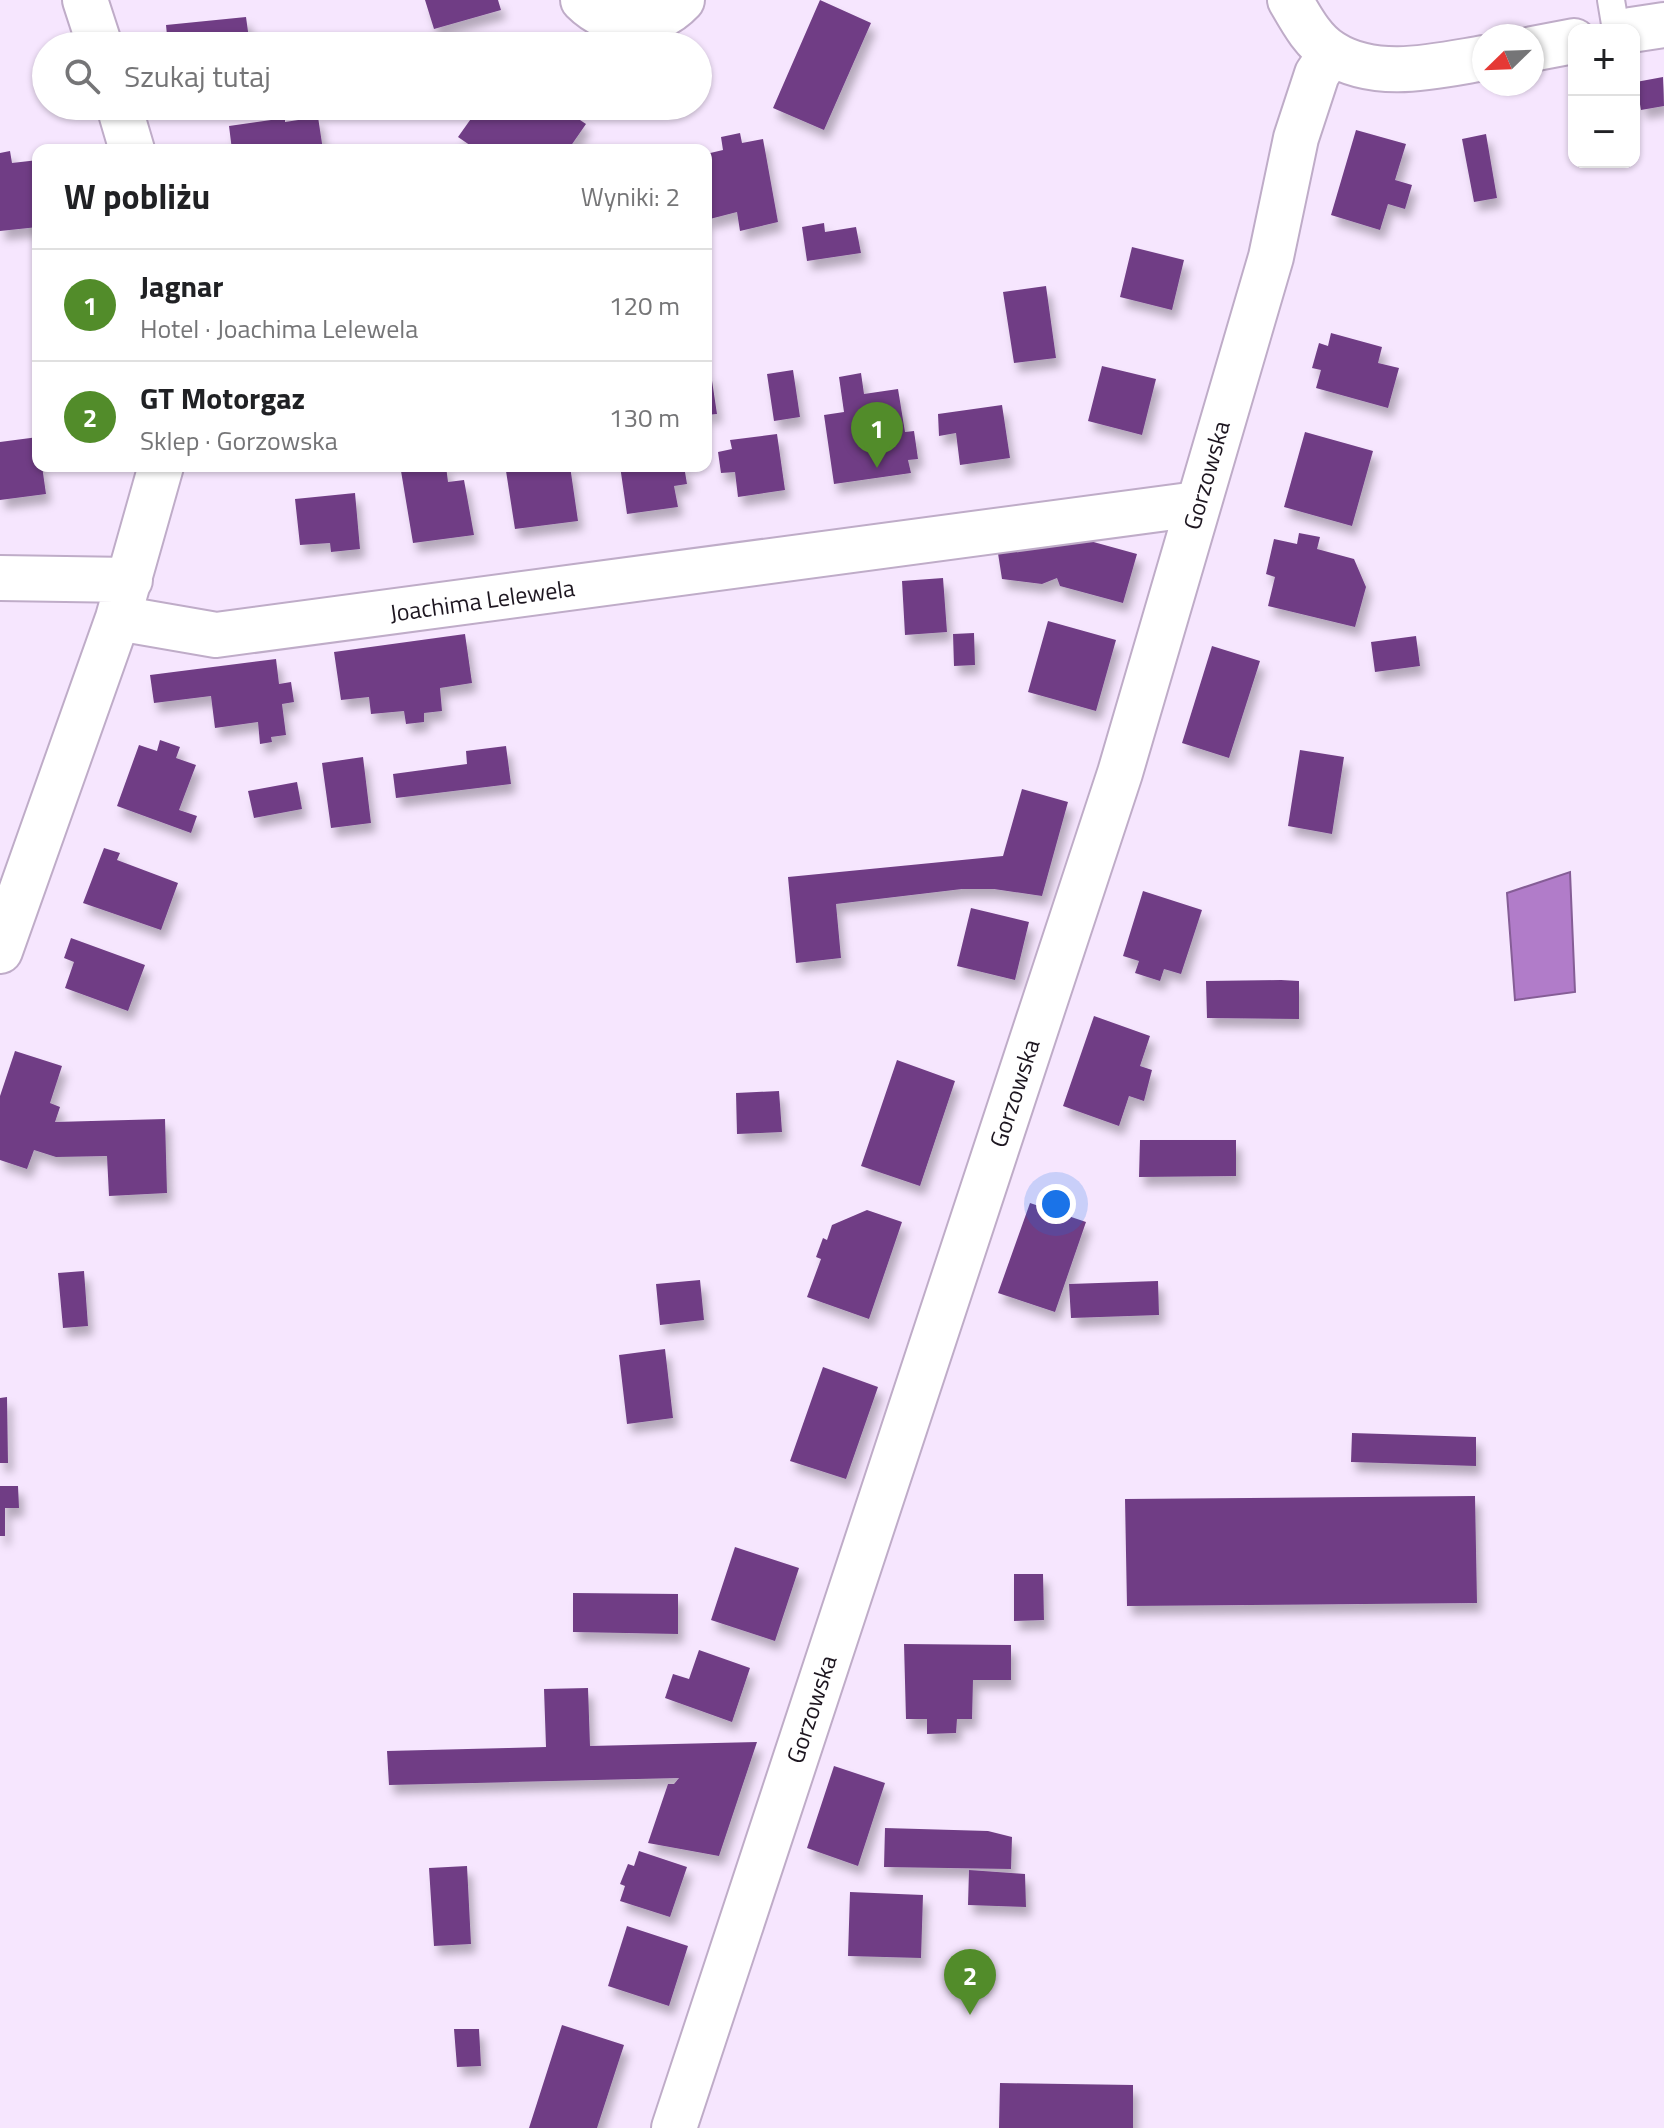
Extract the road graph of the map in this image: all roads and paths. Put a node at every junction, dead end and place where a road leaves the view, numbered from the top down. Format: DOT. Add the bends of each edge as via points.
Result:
graph roads {
  1 [pos="85,0"];
  2 [pos="583,0"];
  3 [pos="682,0"];
  4 [pos="1290,0"];
  5 [pos="1611,0"];
  6 [pos="1615,24"];
  7 [pos="1664,25"];
  8 [pos="1640,29"];
  9 [pos="95,32"];
  10 [pos="1568,42"];
  11 [pos="1544,47"];
  12 [pos="1331,53"];
  13 [pos="1472,60"];
  14 [pos="123,120"];
  15 [pos="130,144"];
  16 [pos="159,472"];
  17 [pos="1197,504"];
  18 [pos="0,578"];
  19 [pos="124,599"];
  20 [pos="0,951"];
  21 [pos="674,2128"];
  1 -- 9 [label="street"];
  2 -- 3 [label="street" via="601,15 638,23 669,12"];
  4 -- 12 [label="street"];
  5 -- 6 [label="lane"];
  7 -- 8 [label="street"];
  10 -- 11 [label="street"];
  12 -- 13 [label="street" via="1376,68"];
  12 -- 17 [label="street, Gorzowska" via="1317,74 1296,138 1271,257"];
  14 -- 15 [label="street"];
  16 -- 19 [label="street"];
  17 -- 19 [label="street, Joachima Lelewela" via="216,635"];
  17 -- 21 [label="street, Gorzowska" via="1120,773"];
  18 -- 19 [label="street, Joachima Lelewela"];
  19 -- 20 [label="street"];
}
